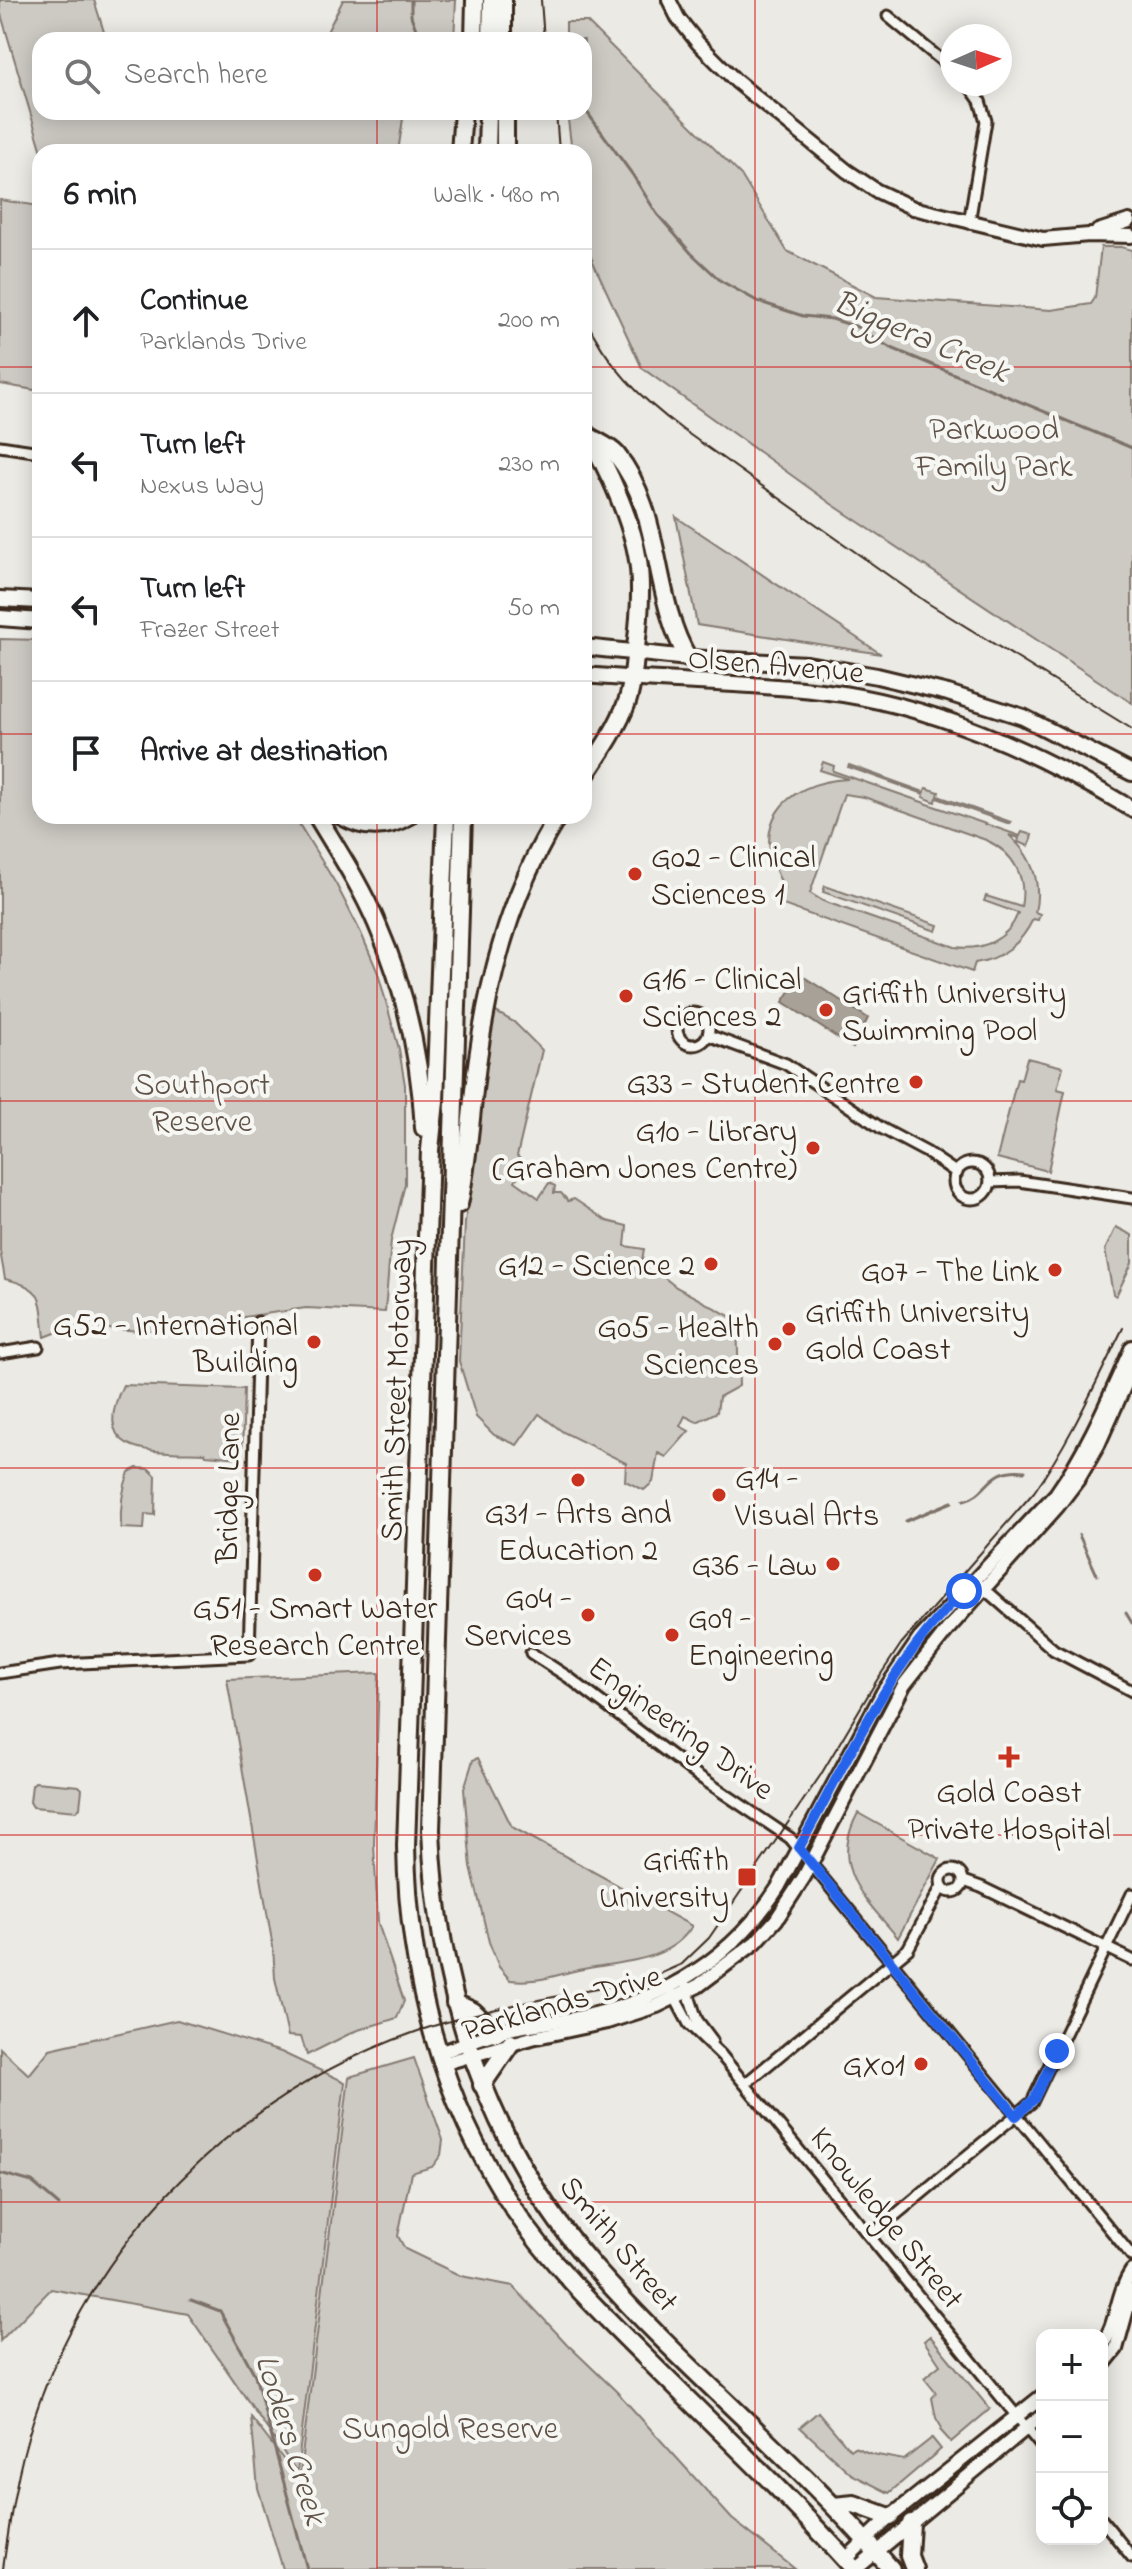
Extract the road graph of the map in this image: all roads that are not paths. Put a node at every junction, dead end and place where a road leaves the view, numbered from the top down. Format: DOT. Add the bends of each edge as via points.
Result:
graph roads {
  1 [pos="475,0"];
  2 [pos="492,0"];
  3 [pos="503,0"];
  4 [pos="669,0"];
  5 [pos="888,16"];
  6 [pos="474,32"];
  7 [pos="491,32"];
  8 [pos="503,32"];
  9 [pos="940,59"];
  10 [pos="976,96"];
  11 [pos="462,120"];
  12 [pos="471,120"];
  13 [pos="488,120"];
  14 [pos="505,120"];
  15 [pos="461,144"];
  16 [pos="470,144"];
  17 [pos="487,144"];
  18 [pos="505,144"];
  19 [pos="1131,219"];
  20 [pos="969,223"];
  21 [pos="1089,235"];
  22 [pos="1131,236"];
  23 [pos="592,438"];
  24 [pos="592,445"];
  25 [pos="0,446"];
  26 [pos="32,451"];
  27 [pos="0,599"];
  28 [pos="32,601"];
  29 [pos="0,618"];
  30 [pos="32,620"];
  31 [pos="592,648"];
  32 [pos="636,653"];
  33 [pos="688,658"];
  34 [pos="592,676"];
  35 [pos="632,679"];
  36 [pos="592,764"];
  37 [pos="1132,773"];
  38 [pos="1132,809"];
  39 [pos="322,824"];
  40 [pos="359,824"];
  41 [pos="386,824"];
  42 [pos="446,824"];
  43 [pos="463,824"];
  44 [pos="554,824"];
  45 [pos="708,1035"];
  46 [pos="430,1150"];
  47 [pos="957,1173"];
  48 [pos="990,1182"];
  49 [pos="1132,1200"];
  50 [pos="450,1245"];
  51 [pos="258,1322"];
  52 [pos="38,1347"];
  53 [pos="1132,1347"];
  54 [pos="0,1353"];
  55 [pos="1132,1369"];
  56 [pos="979,1585"];
  57 [pos="531,1653"];
  58 [pos="0,1673"];
  59 [pos="1132,1691"];
  60 [pos="431,1830"];
  61 [pos="799,1848"];
  62 [pos="811,1862"];
  63 [pos="964,1881"];
  64 [pos="942,1886"];
  65 [pos="1132,1894"];
  66 [pos="1106,1947"];
  67 [pos="1132,1960"];
  68 [pos="892,1963"];
  69 [pos="416,1965"];
  70 [pos="686,1986"];
  71 [pos="673,1993"];
  72 [pos="455,2003"];
  73 [pos="496,2033"];
  74 [pos="511,2043"];
  75 [pos="469,2049"];
  76 [pos="717,2051"];
  77 [pos="440,2058"];
  78 [pos="745,2084"];
  79 [pos="482,2085"];
  80 [pos="1016,2116"];
  81 [pos="870,2236"];
  82 [pos="1132,2256"];
  83 [pos="1132,2271"];
  84 [pos="1132,2291"];
  85 [pos="1108,2336"];
  86 [pos="1108,2359"];
  87 [pos="1036,2401"];
  88 [pos="1017,2416"];
  89 [pos="1036,2420"];
  90 [pos="1027,2428"];
  91 [pos="1036,2439"];
  92 [pos="834,2506"];
  93 [pos="890,2517"];
  94 [pos="911,2523"];
  95 [pos="1108,2527"];
  96 [pos="871,2545"];
  97 [pos="1132,2557"];
  98 [pos="852,2566"];
  99 [pos="891,2569"];
  100 [pos="914,2569"];
  1 -- 6 [label="highway"];
  2 -- 7 [label="highway"];
  3 -- 8 [label="highway"];
  4 -- 20 [label="street" via="698,43 736,81 847,171 913,208"];
  5 -- 9 [label="street"];
  10 -- 20 [label="street" via="986,121"];
  11 -- 15 [label="highway"];
  12 -- 16 [label="highway"];
  13 -- 17 [label="highway"];
  14 -- 18 [label="highway"];
  19 -- 21 [label="street"];
  19 -- 22 [label="street"];
  20 -- 21 [label="street" via="1043,239"];
  21 -- 22 [label="street"];
  23 -- 33 [label="highway" via="616,454 637,494 676,638"];
  24 -- 32 [label="highway" via="622,502 636,546 641,591"];
  25 -- 26 [label="street"];
  27 -- 28 [label="main road"];
  29 -- 30 [label="main road"];
  31 -- 32 [label="main road, Olsen Avenue"];
  32 -- 33 [label="main road, Olsen Avenue"];
  32 -- 35 [label="highway"];
  33 -- 37 [label="main road, Olsen Avenue" via="807,664 948,693 1023,717"];
  34 -- 35 [label="main road, Olsen Avenue"];
  35 -- 36 [label="highway" via="617,724"];
  35 -- 38 [label="main road, Olsen Avenue" via="822,691 892,705 999,739"];
  39 -- 46 [label="highway" via="363,896 400,982 419,1061"];
  40 -- 41 [label="highway"];
  42 -- 46 [label="highway, Smith Street Motorway"];
  43 -- 50 [label="highway, Smith Street Motorway"];
  44 -- 50 [label="highway" via="520,893 496,964"];
  45 -- 47 [label="street" via="786,1064"];
  46 -- 69 [label="highway, Smith Street Motorway" via="406,1846"];
  47 -- 48 [label="street" via="965,1165 977,1164"];
  47 -- 48 [label="street" via="957,1190 970,1199 982,1196"];
  48 -- 49 [label="street" via="1019,1181"];
  50 -- 60 [label="highway, Smith Street Motorway"];
  51 -- 58 [label="street, Bridge Lane" via="249,1655 60,1664"];
  52 -- 54 [label="street"];
  53 -- 56 [label="street, Parklands Drive" via="1074,1468"];
  55 -- 56 [label="street, Parklands Drive" via="1079,1478"];
  56 -- 59 [label="street" via="1054,1650"];
  56 -- 61 [label="street, Parklands Drive" via="920,1638 892,1677"];
  56 -- 62 [label="street, Parklands Drive" via="904,1685"];
  57 -- 61 [label="street, Engineering Drive"];
  60 -- 72 [label="highway, Smith Street" via="437,1914"];
  61 -- 62 [label="street, Engineering Drive"];
  61 -- 70 [label="street, Parklands Drive" via="760,1914"];
  62 -- 68 [label="street, Engineering Drive"];
  62 -- 70 [label="street, Parklands Drive" via="785,1907 756,1942"];
  63 -- 64 [label="street" via="954,1892"];
  63 -- 64 [label="street" via="951,1869 941,1878"];
  63 -- 66 [label="street"];
  64 -- 68 [label="street" via="910,1945"];
  65 -- 66 [label="street"];
  66 -- 67 [label="street"];
  66 -- 80 [label="street" via="1036,2095"];
  68 -- 78 [label="street"];
  68 -- 80 [label="street, Engineering Drive"];
  69 -- 77 [label="highway, Smith Street"];
  70 -- 71 [label="street, Parklands Drive"];
  70 -- 76 [label="street, Knowledge Street" via="697,2020"];
  71 -- 73 [label="street, Parklands Drive"];
  71 -- 74 [label="street, Parklands Drive" via="607,2022"];
  71 -- 76 [label="street, Knowledge Street" via="689,2024"];
  72 -- 73 [label="highway" via="473,2011"];
  72 -- 75 [label="highway, Smith Street"];
  73 -- 75 [label="street, Parklands Drive"];
  74 -- 75 [label="street, Parklands Drive"];
  74 -- 79 [label="highway"];
  75 -- 77 [label="street, Parklands Drive"];
  75 -- 79 [label="highway, Smith Street"];
  76 -- 78 [label="street, Knowledge Street"];
  77 -- 98 [label="highway, Smith Street" via="491,2172 547,2253"];
  78 -- 81 [label="street, Knowledge Street"];
  79 -- 92 [label="highway, Smith Street" via="531,2180 591,2263"];
  80 -- 81 [label="street"];
  80 -- 82 [label="street, Engineering Drive"];
  81 -- 88 [label="street, Knowledge Street"];
  83 -- 85 [label="street"];
  84 -- 86 [label="street" via="1116,2349"];
  87 -- 88 [label="street"];
  88 -- 90 [label="street, Knowledge Street"];
  88 -- 93 [label="street"];
  89 -- 90 [label="street"];
  90 -- 91 [label="street, Knowledge Street"];
  90 -- 94 [label="street"];
  92 -- 93 [label="highway" via="854,2504"];
  92 -- 96 [label="highway, Smith Street"];
  93 -- 96 [label="street"];
  94 -- 96 [label="street"];
  94 -- 100 [label="highway" via="909,2556"];
  95 -- 97 [label="street"];
  96 -- 98 [label="street"];
  96 -- 99 [label="highway, Smith Street"];
}
